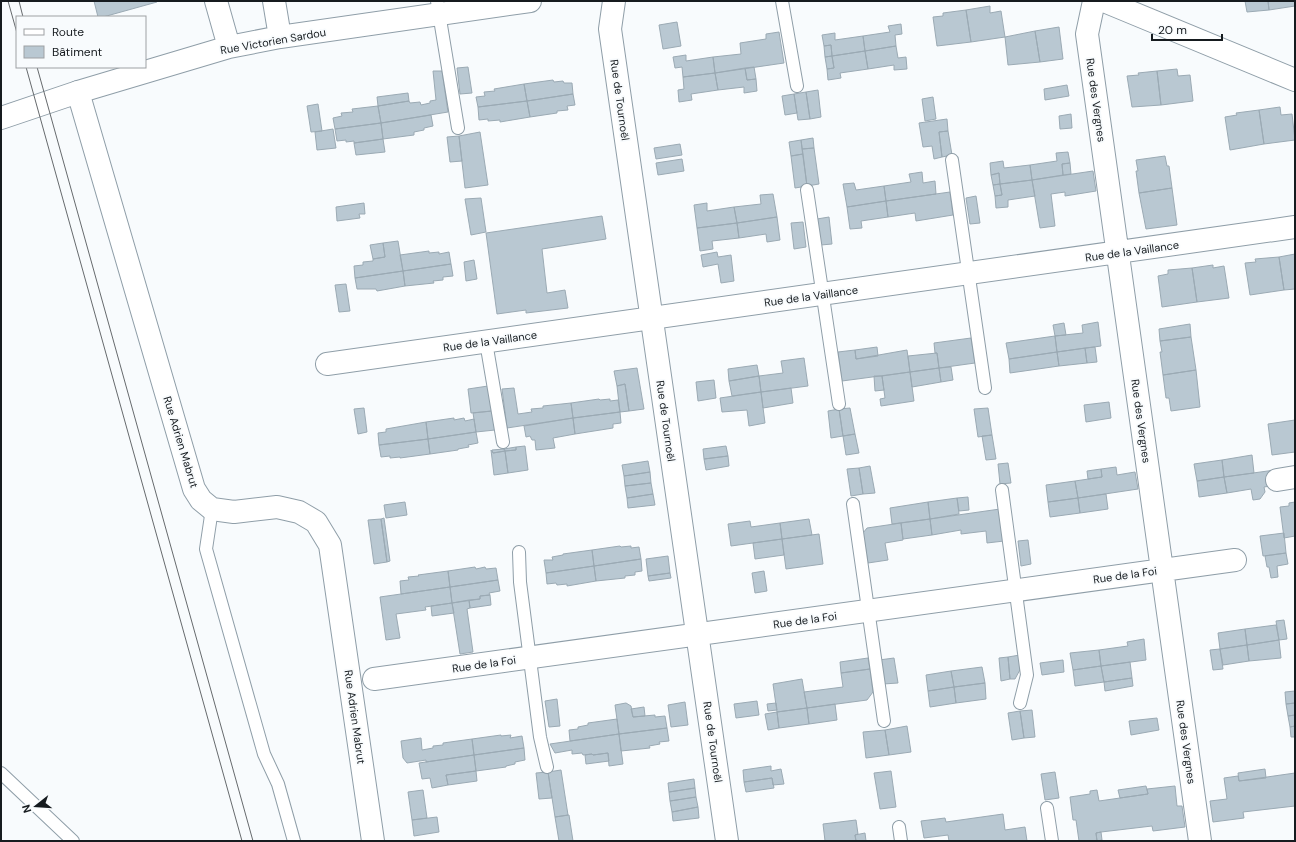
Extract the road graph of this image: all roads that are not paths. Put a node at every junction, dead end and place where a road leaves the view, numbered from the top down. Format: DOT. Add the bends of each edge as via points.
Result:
graph roads {
  1 [pos="216,1"];
  2 [pos="274,1"];
  3 [pos="530,1"];
  4 [pos="614,1"];
  5 [pos="782,1"];
  6 [pos="1094,1"];
  7 [pos="1104,1"];
  8 [pos="438,8"];
  9 [pos="280,37"];
  10 [pos="229,47"];
  11 [pos="1295,80"];
  12 [pos="797,86"];
  13 [pos="78,92"];
  14 [pos="1,118"];
  15 [pos="458,128"];
  16 [pos="952,160"];
  17 [pos="807,190"];
  18 [pos="1295,227"];
  19 [pos="1118,253"];
  20 [pos="968,274"];
  21 [pos="822,295"];
  22 [pos="651,318"];
  23 [pos="486,342"];
  24 [pos="327,364"];
  25 [pos="985,388"];
  26 [pos="839,404"];
  27 [pos="503,442"];
  28 [pos="1002,490"];
  29 [pos="853,504"];
  30 [pos="212,509"];
  31 [pos="519,552"];
  32 [pos="1236,560"];
  33 [pos="1162,570"];
  34 [pos="1016,590"];
  35 [pos="867,611"];
  36 [pos="698,635"];
  37 [pos="531,658"];
  38 [pos="374,679"];
  39 [pos="1020,703"];
  40 [pos="884,721"];
  41 [pos="547,767"];
  42 [pos="1,773"];
  43 [pos="1047,808"];
  44 [pos="899,827"];
  45 [pos="74,841"];
  46 [pos="294,841"];
  47 [pos="373,841"];
  48 [pos="727,841"];
  49 [pos="901,841"];
  50 [pos="1052,841"];
  51 [pos="1200,841"];
  1 -- 10 [label="street"];
  2 -- 9 [label="street"];
  3 -- 8 [label="street, Rue Victorien Sardou"];
  4 -- 22 [label="street, Rue de Tournoël" via="610,29"];
  5 -- 12 [label="lane"];
  6 -- 19 [label="street, Rue des Vergnes" via="1087,34"];
  7 -- 11 [label="street"];
  8 -- 9 [label="street, Rue Victorien Sardou"];
  8 -- 15 [label="lane"];
  9 -- 10 [label="street, Rue Victorien Sardou"];
  10 -- 13 [label="street, Rue Victorien Sardou"];
  13 -- 14 [label="street, Rue Victorien Sardou"];
  13 -- 30 [label="street, Rue Adrien Mabrut" via="194,490"];
  16 -- 20 [label="lane"];
  17 -- 21 [label="lane"];
  18 -- 19 [label="street, Rue de la Vaillance"];
  19 -- 20 [label="street, Rue de la Vaillance"];
  19 -- 33 [label="street, Rue des Vergnes"];
  20 -- 21 [label="street, Rue de la Vaillance"];
  20 -- 25 [label="lane"];
  21 -- 22 [label="street, Rue de la Vaillance"];
  21 -- 26 [label="lane"];
  22 -- 23 [label="street, Rue de la Vaillance"];
  22 -- 36 [label="street, Rue de Tournoël"];
  23 -- 24 [label="street, Rue de la Vaillance"];
  23 -- 27 [label="lane"];
  28 -- 34 [label="lane"];
  29 -- 35 [label="lane"];
  30 -- 46 [label="lane" via="206,549 264,754 278,784"];
  30 -- 47 [label="street, Rue Adrien Mabrut" via="234,512 277,507 299,512 316,522 330,545"];
  31 -- 37 [label="lane" via="520,582"];
  32 -- 33 [label="street, Rue de la Foi"];
  33 -- 34 [label="street, Rue de la Foi"];
  33 -- 51 [label="street, Rue des Vergnes"];
  34 -- 35 [label="street, Rue de la Foi"];
  34 -- 39 [label="lane" via="1027,675"];
  35 -- 36 [label="street, Rue de la Foi"];
  35 -- 40 [label="lane"];
  36 -- 37 [label="street, Rue de la Foi"];
  36 -- 48 [label="street, Rue de Tournoël"];
  37 -- 38 [label="street, Rue de la Foi"];
  37 -- 41 [label="lane" via="540,738"];
  42 -- 45 [label="lane"];
  43 -- 50 [label="lane"];
  44 -- 49 [label="lane"];
}
